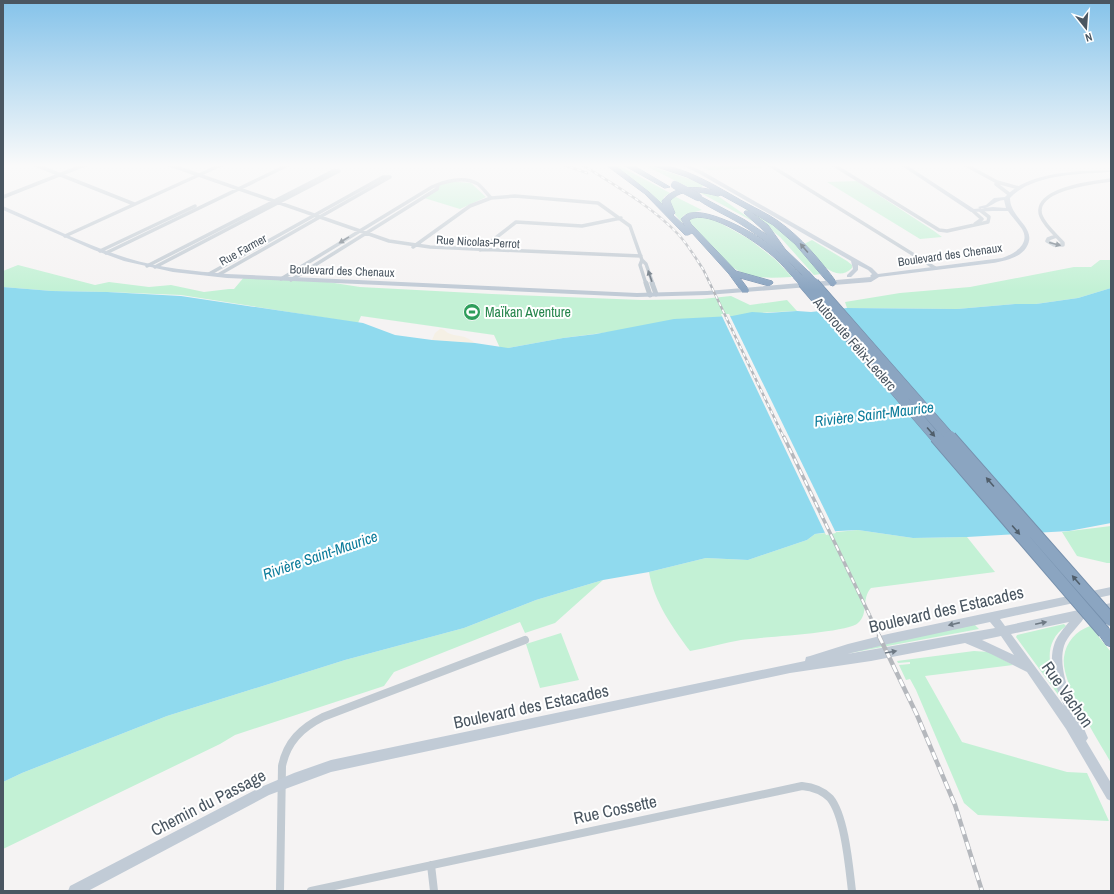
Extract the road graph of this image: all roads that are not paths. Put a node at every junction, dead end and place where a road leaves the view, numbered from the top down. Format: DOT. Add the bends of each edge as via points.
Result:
graph roads {
  1 [pos="130,206"];
  2 [pos="197,206"];
  3 [pos="202,206"];
  4 [pos="265,206"];
  5 [pos="274,206"];
  6 [pos="282,206"];
  7 [pos="332,206"];
  8 [pos="341,206"];
  9 [pos="401,206"];
  10 [pos="411,206"];
  11 [pos="471,206"];
  12 [pos="602,206"];
  13 [pos="660,206"];
  14 [pos="667,206"];
  15 [pos="703,206"];
  16 [pos="714,206"];
  17 [pos="737,206"];
  18 [pos="746,206"];
  19 [pos="759,206"];
  20 [pos="835,206"];
  21 [pos="900,206"];
  22 [pos="967,206"];
  23 [pos="968,206"];
  24 [pos="988,206"];
  25 [pos="1007,206"];
  26 [pos="1042,206"];
  27 [pos="3,208"];
  28 [pos="974,210"];
  29 [pos="1009,210"];
  30 [pos="314,216"];
  31 [pos="320,218"];
  32 [pos="621,218"];
  33 [pos="678,223"];
  34 [pos="973,225"];
  35 [pos="358,232"];
  36 [pos="364,234"];
  37 [pos="65,236"];
  38 [pos="1056,236"];
  39 [pos="765,245"];
  40 [pos="413,247"];
  41 [pos="781,249"];
  42 [pos="478,251"];
  43 [pos="103,252"];
  44 [pos="641,258"];
  45 [pos="854,260"];
  46 [pos="147,266"];
  47 [pos="155,267"];
  48 [pos="935,268"];
  49 [pos="732,272"];
  50 [pos="209,274"];
  51 [pos="218,275"];
  52 [pos="801,275"];
  53 [pos="849,276"];
  54 [pos="877,276"];
  55 [pos="281,279"];
  56 [pos="290,280"];
  57 [pos="830,280"];
  58 [pos="769,283"];
  59 [pos="740,288"];
  60 [pos="653,295"];
  61 [pos="1111,591"];
  62 [pos="1111,608"];
  63 [pos="1081,614"];
  64 [pos="992,616"];
  65 [pos="1111,620"];
  66 [pos="1003,630"];
  67 [pos="1107,636"];
  68 [pos="965,638"];
  69 [pos="525,640"];
  70 [pos="790,668"];
  71 [pos="1030,668"];
  72 [pos="1088,752"];
  73 [pos="281,784"];
  74 [pos="1111,794"];
  75 [pos="431,865"];
  76 [pos="75,891"];
  77 [pos="280,891"];
  78 [pos="311,891"];
  79 [pos="434,891"];
  80 [pos="852,891"];
  1 -- 37 [label="street"];
  2 -- 43 [label="street"];
  3 -- 43 [label="street"];
  4 -- 46 [label="street"];
  5 -- 47 [label="street"];
  6 -- 30 [label="street, Rue Nicolas-Perrot"];
  7 -- 30 [label="street, Rue Farmer"];
  8 -- 31 [label="street, Rue Farmer"];
  9 -- 35 [label="street"];
  10 -- 36 [label="street"];
  11 -- 40 [label="street"];
  12 -- 32 [label="street"];
  13 -- 33 [label="highway"];
  14 -- 33 [label="highway"];
  15 -- 39 [label="highway, Autoroute Félix-Leclerc" via="734,222"];
  16 -- 41 [label="highway, Autoroute Félix-Leclerc, bridge" via="743,221"];
  17 -- 41 [label="highway" via="765,227"];
  57 -- 18 [label="highway, one-way" via="798,242 776,223"];
  19 -- 45 [label="street"];
  20 -- 48 [label="street"];
  21 -- 34 [label="street" via="939,230"];
  22 -- 28 [label="street"];
  23 -- 28 [label="street"];
  24 -- 28 [label="street"];
  25 -- 29 [label="street"];
  26 -- 38 [label="street" via="1041,216"];
  27 -- 37 [label="street, Boulevard des Chenaux"];
  28 -- 29 [label="street"];
  28 -- 34 [label="street" via="981,219"];
  28 -- 34 [label="street" via="989,217 989,221"];
  29 -- 48 [label="street, Boulevard des Chenaux" via="1027,234 1027,244 1021,251 1002,259"];
  30 -- 31 [label="street, Rue Nicolas-Perrot"];
  30 -- 50 [label="street, Rue Farmer"];
  31 -- 35 [label="street, Rue Nicolas-Perrot"];
  31 -- 51 [label="street, Rue Farmer"];
  32 -- 42 [label="street" via="582,226 516,222"];
  32 -- 44 [label="street" via="633,230"];
  33 -- 59 [label="highway"];
  35 -- 36 [label="street, Rue Nicolas-Perrot"];
  35 -- 55 [label="street, one-way"];
  36 -- 40 [label="street, Rue Nicolas-Perrot" via="388,244"];
  36 -- 56 [label="street"];
  37 -- 43 [label="street, Boulevard des Chenaux"];
  39 -- 49 [label="highway" via="709,215 698,213 687,217 685,220 688,225"];
  39 -- 52 [label="highway, Autoroute Félix-Leclerc"];
  40 -- 42 [label="street, Rue Nicolas-Perrot"];
  41 -- 52 [label="highway, Autoroute Félix-Leclerc"];
  42 -- 44 [label="street, Rue Nicolas-Perrot"];
  43 -- 46 [label="street, Boulevard des Chenaux"];
  44 -- 60 [label="street" via="640,265"];
  45 -- 53 [label="street" via="856,269"];
  45 -- 54 [label="street"];
  46 -- 47 [label="street, Boulevard des Chenaux"];
  47 -- 50 [label="street, Boulevard des Chenaux"];
  48 -- 54 [label="street, Boulevard des Chenaux"];
  49 -- 58 [label="highway"];
  49 -- 59 [label="highway"];
  50 -- 51 [label="street, Boulevard des Chenaux"];
  51 -- 55 [label="street, Boulevard des Chenaux"];
  65 -- 52 [label="highway, Autoroute Félix-Leclerc, one-way, bridge"];
  52 -- 67 [label="highway, Autoroute Félix-Leclerc, one-way, bridge"];
  53 -- 54 [label="street, Boulevard des Chenaux"];
  53 -- 57 [label="street, Boulevard des Chenaux"];
  54 -- 57 [label="street, Boulevard des Chenaux" via="871,280"];
  55 -- 56 [label="street, Boulevard des Chenaux"];
  56 -- 60 [label="street, Boulevard des Chenaux"];
  57 -- 58 [label="street, Boulevard des Chenaux"];
  57 -- 59 [label="street, Boulevard des Chenaux"];
  58 -- 59 [label="street, Boulevard des Chenaux"];
  59 -- 60 [label="street, Boulevard des Chenaux"];
  61 -- 64 [label="street, Boulevard des Estacades"];
  62 -- 63 [label="street, Boulevard des Estacades"];
  66 -- 63 [label="street, Boulevard des Estacades, one-way"];
  63 -- 72 [label="street" via="1060,642 1057,664 1060,681"];
  64 -- 66 [label="street, Rue Vachon"];
  64 -- 70 [label="street, Boulevard des Estacades, one-way" via="848,648"];
  66 -- 68 [label="street, Boulevard des Estacades"];
  66 -- 71 [label="street, Rue Vachon"];
  70 -- 68 [label="street, Boulevard des Estacades, one-way"];
  68 -- 71 [label="street" via="996,650"];
  69 -- 73 [label="street, Chemin du Passage" via="318,720 298,733 287,746"];
  70 -- 73 [label="street, Boulevard des Estacades" via="359,760"];
  71 -- 72 [label="street, Rue Vachon"];
  72 -- 74 [label="street, Rue Vachon"];
  73 -- 76 [label="street, Chemin du Passage"];
  73 -- 77 [label="street"];
  75 -- 78 [label="street, Rue Cossette"];
  75 -- 79 [label="street"];
  75 -- 80 [label="street, Rue Cossette" via="806,786 823,792 836,807"];
}
